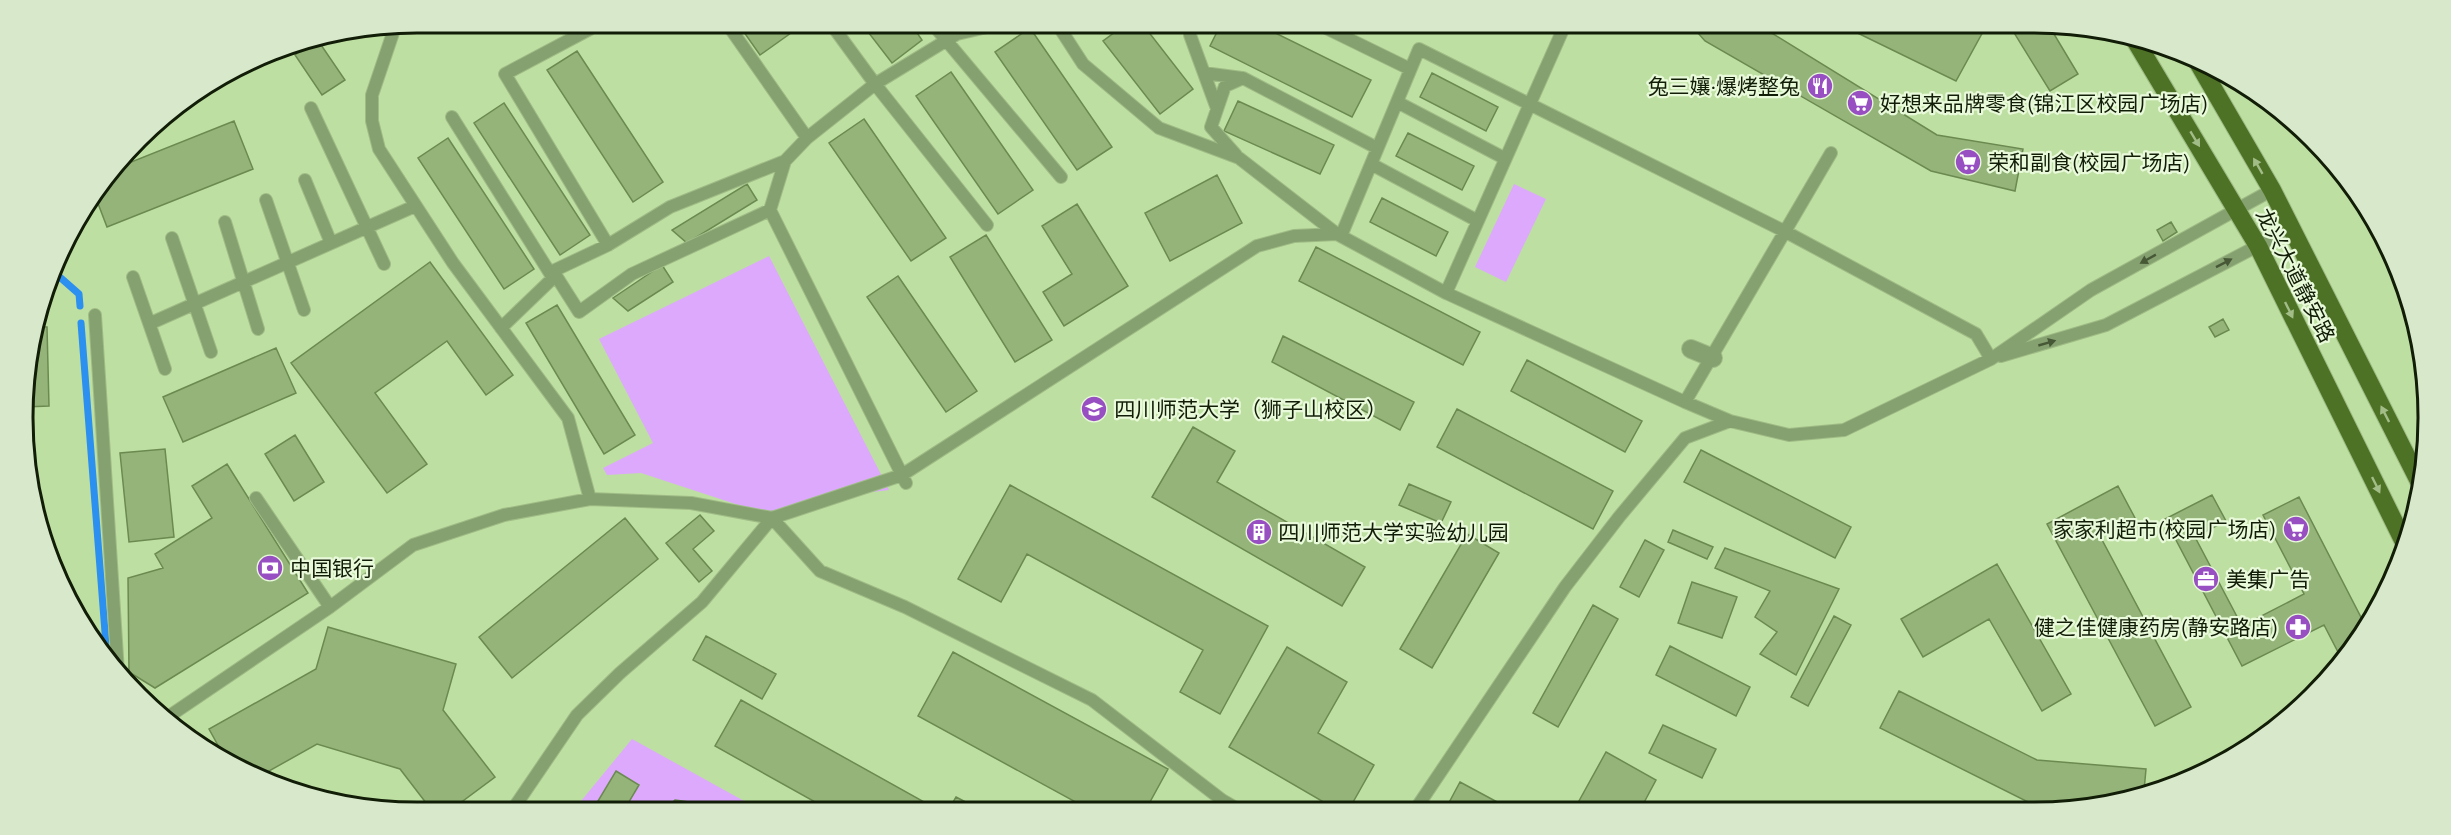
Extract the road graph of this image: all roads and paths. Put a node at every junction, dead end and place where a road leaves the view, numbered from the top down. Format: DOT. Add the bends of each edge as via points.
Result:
graph roads {
  1 [pos="582,33"];
  2 [pos="734,33"];
  3 [pos="838,33"];
  4 [pos="938,33"];
  5 [pos="961,33"];
  6 [pos="1063,33"];
  7 [pos="1336,33"];
  8 [pos="1561,33"];
  9 [pos="393,34"];
  10 [pos="1190,35"];
  11 [pos="945,42"];
  12 [pos="2140,48"];
  13 [pos="1410,69"];
  14 [pos="1204,73"];
  15 [pos="2205,74"];
  16 [pos="1243,78"];
  17 [pos="875,84"];
  18 [pos="1396,102"];
  19 [pos="1530,104"];
  20 [pos="1216,106"];
  21 [pos="311,108"];
  22 [pos="452,117"];
  23 [pos="807,138"];
  24 [pos="1377,148"];
  25 [pos="1831,153"];
  26 [pos="1239,158"];
  27 [pos="1504,158"];
  28 [pos="785,161"];
  29 [pos="1371,164"];
  30 [pos="1061,177"];
  31 [pos="305,180"];
  32 [pos="2272,189"];
  33 [pos="266,200"];
  34 [pos="415,206"];
  35 [pos="2238,209"];
  36 [pos="770,210"];
  37 [pos="1476,220"];
  38 [pos="225,222"];
  39 [pos="987,225"];
  40 [pos="368,226"];
  41 [pos="2292,228"];
  42 [pos="1786,232"];
  43 [pos="1339,235"];
  44 [pos="172,238"];
  45 [pos="331,243"];
  46 [pos="608,245"];
  47 [pos="2258,246"];
  48 [pos="288,262"];
  49 [pos="384,264"];
  50 [pos="553,275"];
  51 [pos="133,277"];
  52 [pos="243,282"];
  53 [pos="1446,292"];
  54 [pos="195,303"];
  55 [pos="304,310"];
  56 [pos="95,315"];
  57 [pos="151,324"];
  58 [pos="501,328"];
  59 [pos="258,330"];
  60 [pos="1691,349"];
  61 [pos="211,352"];
  62 [pos="1713,358"];
  63 [pos="1991,359"];
  64 [pos="165,369"];
  65 [pos="1685,402"];
  66 [pos="1730,421"];
  67 [pos="2414,472"];
  68 [pos="904,479"];
  69 [pos="256,498"];
  70 [pos="590,499"];
  71 [pos="772,518"];
  72 [pos="2400,534"];
  73 [pos="330,607"];
  74 [pos="117,658"];
  75 [pos="172,714"];
  76 [pos="518,802"];
  77 [pos="1224,802"];
  78 [pos="1420,802"];
  1 -- 46 [label="lane" via="505,74"];
  2 -- 23 [label="lane"];
  3 -- 17 [label="lane"];
  4 -- 11 [label="lane"];
  5 -- 11 [label="lane"];
  6 -- 26 [label="lane" via="1083,64 1159,128"];
  7 -- 13 [label="lane"];
  8 -- 19 [label="lane"];
  9 -- 34 [label="lane" via="372,95 372,121 379,149"];
  10 -- 14 [label="lane"];
  11 -- 17 [label="lane"];
  11 -- 30 [label="lane"];
  12 -- 35 [label="main road, 龙兴大道静安路, one-way"];
  13 -- 18 [label="lane"];
  13 -- 19 [label="lane" via="1419,49"];
  14 -- 16 [label="lane"];
  14 -- 20 [label="lane"];
  32 -- 15 [label="main road, 龙兴大道静安路, one-way"];
  16 -- 20 [label="lane" via="1225,86"];
  16 -- 24 [label="lane"];
  17 -- 23 [label="lane"];
  17 -- 39 [label="lane"];
  18 -- 24 [label="lane"];
  18 -- 27 [label="lane"];
  19 -- 27 [label="lane"];
  19 -- 42 [label="lane"];
  20 -- 26 [label="lane" via="1211,127"];
  21 -- 40 [label="lane"];
  22 -- 50 [label="lane"];
  23 -- 28 [label="lane"];
  24 -- 29 [label="lane"];
  25 -- 42 [label="lane"];
  26 -- 43 [label="lane"];
  27 -- 37 [label="lane"];
  28 -- 36 [label="lane"];
  28 -- 46 [label="lane" via="670,207"];
  29 -- 37 [label="lane"];
  29 -- 43 [label="lane"];
  31 -- 45 [label="lane"];
  32 -- 35 [label="lane"];
  32 -- 41 [label="main road, 龙兴大道静安路"];
  33 -- 48 [label="lane"];
  34 -- 40 [label="lane"];
  34 -- 58 [label="lane"];
  35 -- 47 [label="main road, 龙兴大道静安路"];
  35 -- 63 [label="lane, one-way" via="2091,290"];
  36 -- 50 [label="lane" via="632,274 579,312"];
  36 -- 68 [label="lane"];
  37 -- 53 [label="lane"];
  38 -- 52 [label="lane"];
  40 -- 45 [label="lane"];
  40 -- 49 [label="lane"];
  41 -- 47 [label="lane"];
  67 -- 41 [label="main road, 龙兴大道静安路, one-way"];
  42 -- 62 [label="lane"];
  42 -- 63 [label="lane" via="1976,334"];
  43 -- 53 [label="lane"];
  43 -- 68 [label="lane" via="1294,236 1257,246"];
  44 -- 54 [label="lane"];
  45 -- 48 [label="lane"];
  46 -- 50 [label="lane"];
  63 -- 47 [label="lane, one-way" via="2106,325"];
  47 -- 72 [label="main road, 龙兴大道静安路, one-way"];
  48 -- 52 [label="lane"];
  48 -- 55 [label="lane"];
  50 -- 58 [label="lane"];
  51 -- 57 [label="lane"];
  52 -- 54 [label="lane"];
  52 -- 59 [label="lane"];
  53 -- 65 [label="lane"];
  54 -- 57 [label="lane"];
  54 -- 61 [label="lane"];
  56 -- 74 [label="lane"];
  57 -- 64 [label="lane"];
  58 -- 70 [label="lane" via="568,418"];
  60 -- 62 [label="street"];
  62 -- 65 [label="lane"];
  63 -- 66 [label="lane" via="1844,430 1789,435"];
  65 -- 66 [label="lane"];
  66 -- 78 [label="lane" via="1685,438 1619,518 1565,587"];
  68 -- 71 [label="lane"];
  69 -- 73 [label="lane"];
  70 -- 71 [label="lane" via="691,502"];
  70 -- 73 [label="lane" via="504,515 413,545"];
  71 -- 76 [label="lane" via="702,602 577,715"];
  71 -- 77 [label="lane" via="820,571 905,607 1092,700"];
  73 -- 75 [label="lane"];
}
